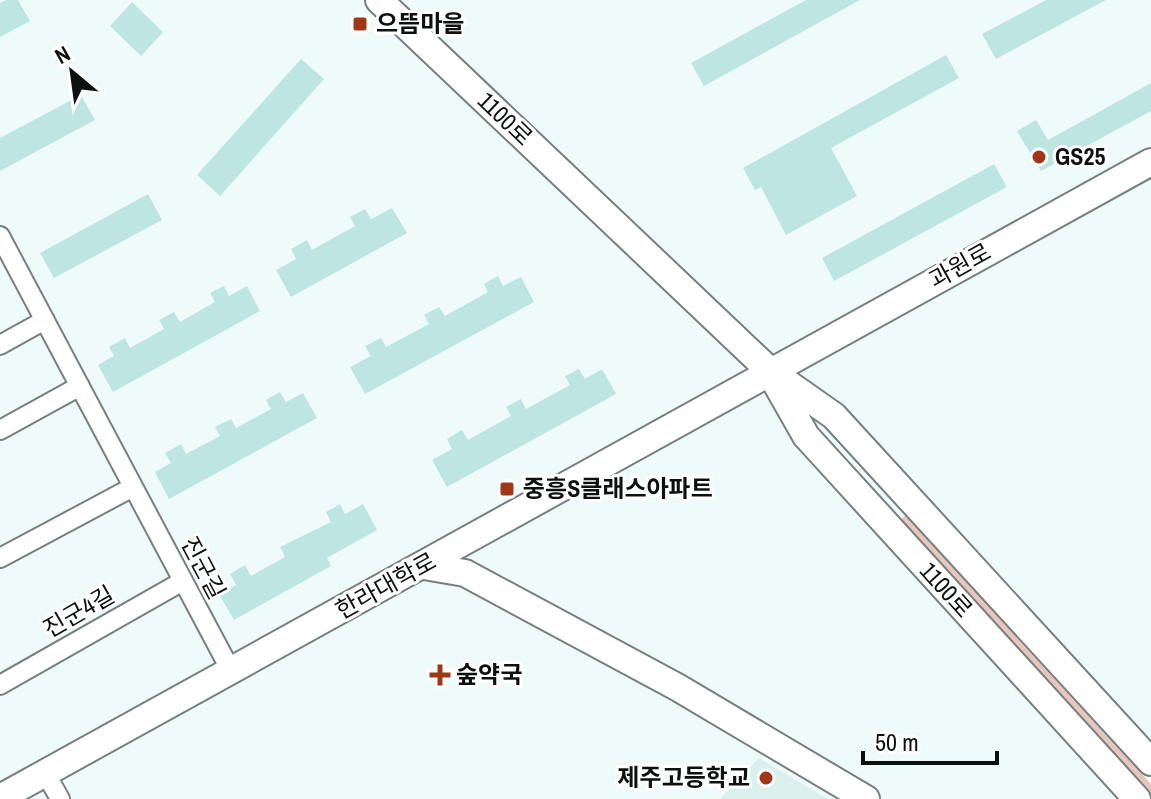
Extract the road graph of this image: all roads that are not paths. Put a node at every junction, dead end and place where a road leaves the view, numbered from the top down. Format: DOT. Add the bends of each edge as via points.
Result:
graph roads {
  1 [pos="379,0"];
  2 [pos="1151,162"];
  3 [pos="0,236"];
  4 [pos="45,320"];
  5 [pos="0,345"];
  6 [pos="770,371"];
  7 [pos="80,386"];
  8 [pos="0,430"];
  9 [pos="133,487"];
  10 [pos="0,558"];
  11 [pos="424,566"];
  12 [pos="183,581"];
  13 [pos="231,671"];
  14 [pos="0,685"];
  15 [pos="1151,762"];
  16 [pos="46,774"];
  17 [pos="0,798"];
  18 [pos="60,799"];
  19 [pos="866,799"];
  20 [pos="1137,799"];
  1 -- 6 [label="main road, 1100로"];
  2 -- 6 [label="main road, 과원로"];
  3 -- 4 [label="street, 진군길"];
  4 -- 5 [label="street"];
  4 -- 7 [label="street, 진군길"];
  6 -- 11 [label="main road, 한라대학로"];
  6 -- 15 [label="main road, 1100로" via="834,416"];
  6 -- 20 [label="main road, 1100로" via="806,436"];
  7 -- 8 [label="street"];
  7 -- 9 [label="street, 진군길"];
  9 -- 10 [label="street"];
  9 -- 12 [label="street, 진군길"];
  11 -- 13 [label="main road, 한라대학로"];
  11 -- 19 [label="main road" via="465,573 677,687"];
  12 -- 13 [label="street, 진군길"];
  12 -- 14 [label="street, 진군4길"];
  13 -- 16 [label="main road, 한라대학로"];
  16 -- 17 [label="main road, 한라대학로"];
  16 -- 18 [label="street"];
}
